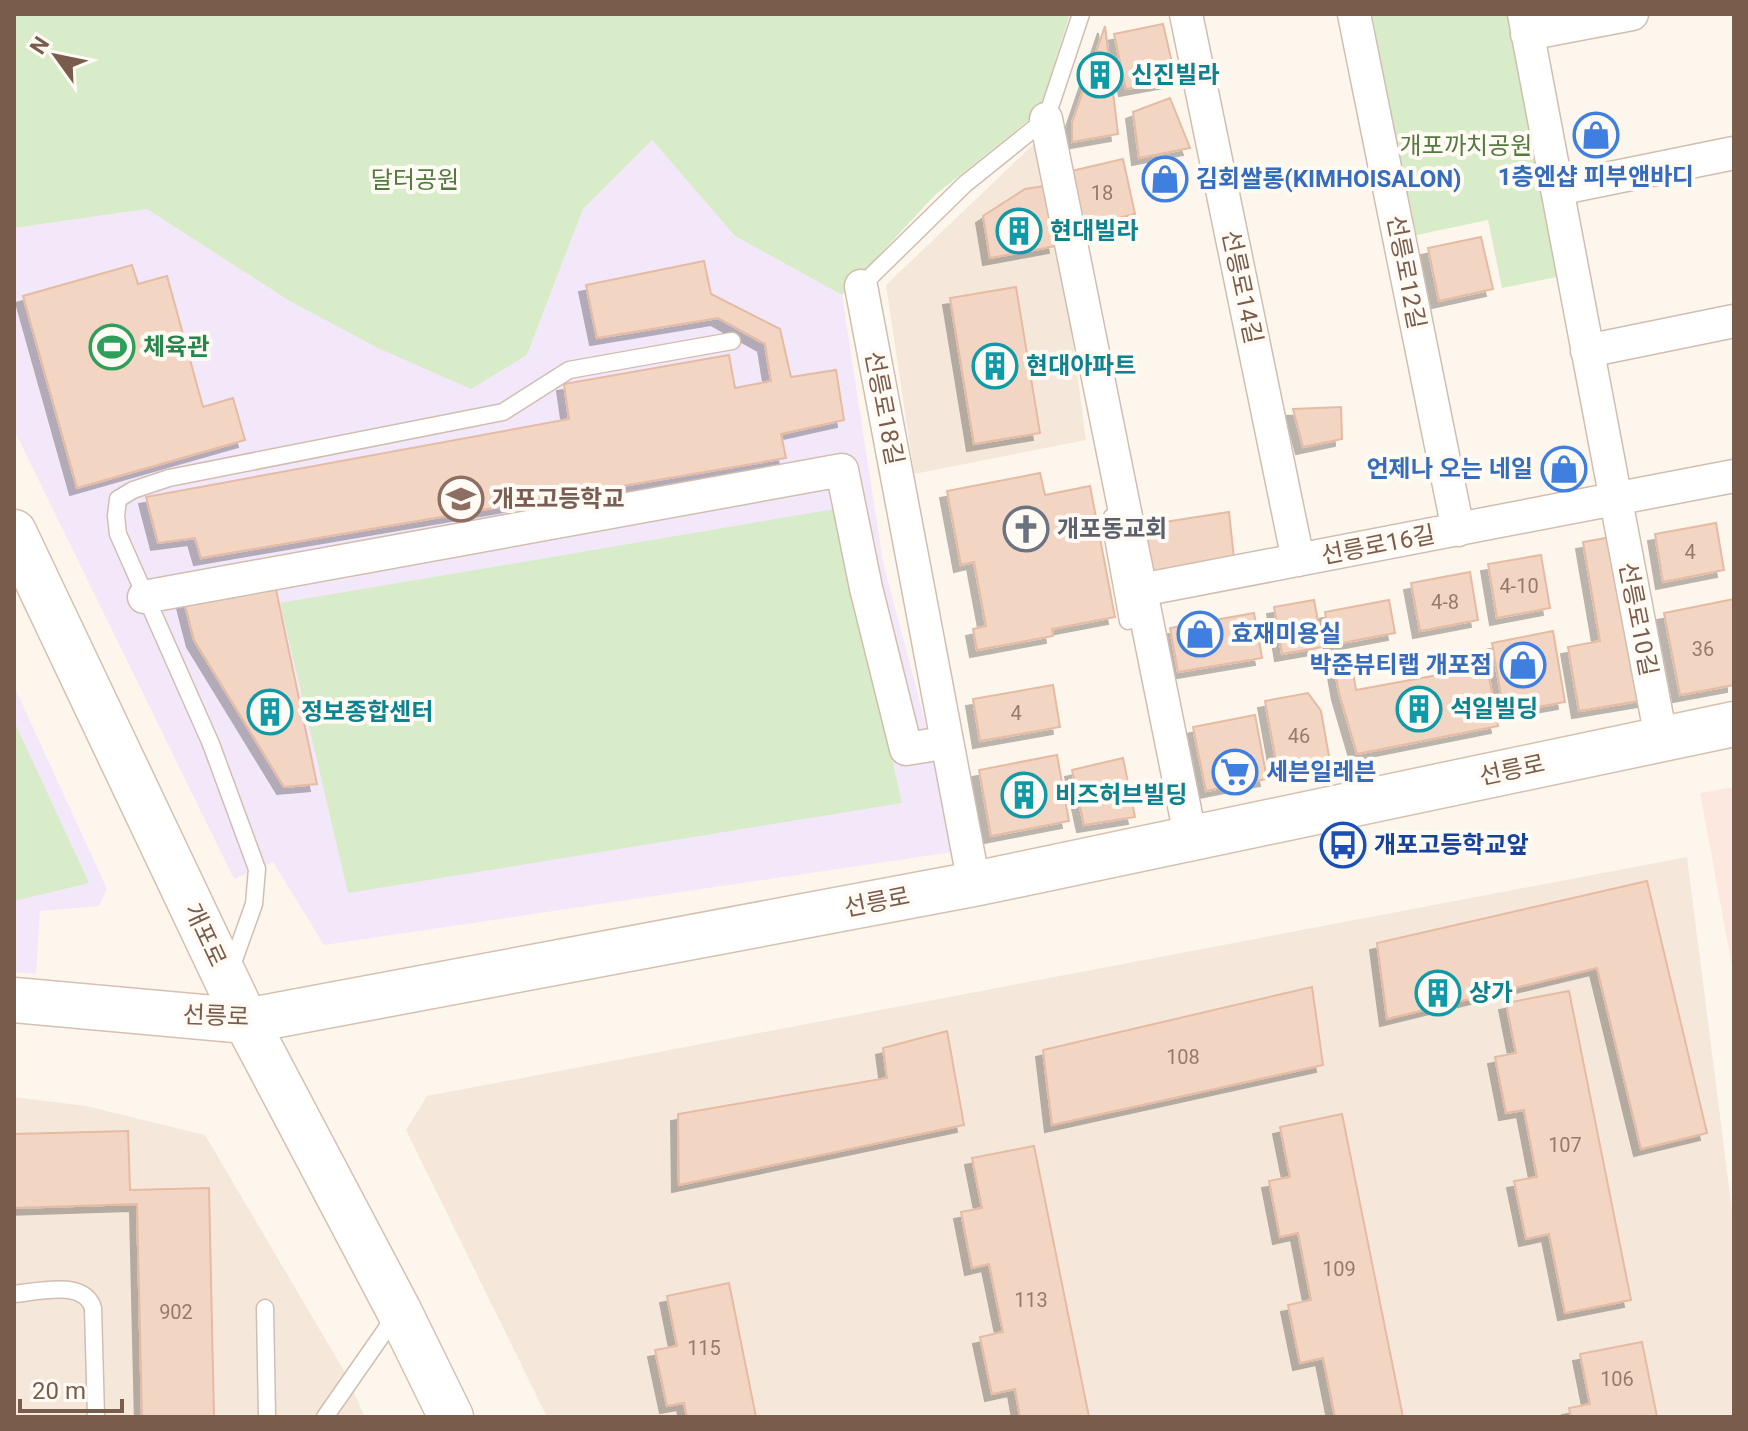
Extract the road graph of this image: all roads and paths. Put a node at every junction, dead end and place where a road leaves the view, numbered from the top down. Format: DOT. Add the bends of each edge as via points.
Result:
graph roads {
  1 [pos="1081,14"];
  2 [pos="1186,14"];
  3 [pos="1354,14"];
  4 [pos="1632,14"];
  5 [pos="1526,24"];
  6 [pos="1046,119"];
  7 [pos="1734,153"];
  8 [pos="1557,189"];
  9 [pos="861,286"];
  10 [pos="1734,321"];
  11 [pos="732,341"];
  12 [pos="1587,351"];
  13 [pos="1734,476"];
  14 [pos="1615,500"];
  15 [pos="1124,510"];
  16 [pos="1458,530"];
  17 [pos="14,532"];
  18 [pos="1298,560"];
  19 [pos="1141,590"];
  20 [pos="144,597"];
  21 [pos="1128,621"];
  22 [pos="1734,724"];
  23 [pos="1661,738"];
  24 [pos="931,745"];
  25 [pos="1191,840"];
  26 [pos="974,884"];
  27 [pos="226,980"];
  28 [pos="14,1000"];
  29 [pos="246,1021"];
  30 [pos="14,1294"];
  31 [pos="265,1308"];
  32 [pos="399,1311"];
  33 [pos="96,1417"];
  34 [pos="267,1417"];
  35 [pos="325,1417"];
  36 [pos="451,1417"];
  1 -- 6 [label="lane"];
  2 -- 18 [label="street, 선릉로14길"];
  3 -- 16 [label="street, 선릉로12길"];
  4 -- 5 [label="street, 선릉로10길"];
  5 -- 8 [label="street, 선릉로10길"];
  6 -- 9 [label="lane, 선릉로18길" via="965,184"];
  6 -- 15 [label="street"];
  7 -- 8 [label="street"];
  8 -- 12 [label="street, 선릉로10길"];
  9 -- 26 [label="street, 선릉로18길"];
  10 -- 12 [label="street"];
  11 -- 20 [label="lane" via="569,370 503,412 169,478 133,490 118,499 116,516"];
  12 -- 14 [label="street, 선릉로10길"];
  13 -- 14 [label="street"];
  14 -- 16 [label="street, 선릉로16길"];
  14 -- 23 [label="street, 선릉로10길"];
  15 -- 19 [label="street"];
  15 -- 21 [label="lane" via="1112,517 1111,526"];
  16 -- 18 [label="street, 선릉로16길"];
  17 -- 27 [label="street, 개포로"];
  18 -- 19 [label="street, 선릉로16길"];
  19 -- 25 [label="street"];
  20 -- 24 [label="street" via="842,470 906,749"];
  20 -- 27 [label="lane" via="211,744 257,869 254,904"];
  22 -- 23 [label="street, 선릉로"];
  23 -- 25 [label="street, 선릉로"];
  25 -- 26 [label="street, 선릉로"];
  26 -- 29 [label="street, 선릉로"];
  27 -- 29 [label="street, 개포로"];
  28 -- 29 [label="street, 선릉로"];
  29 -- 32 [label="street, 개포로"];
  30 -- 33 [label="lane" via="73,1290 89,1299"];
  31 -- 34 [label="lane"];
  32 -- 35 [label="lane"];
  32 -- 36 [label="street, 개포로"];
}
